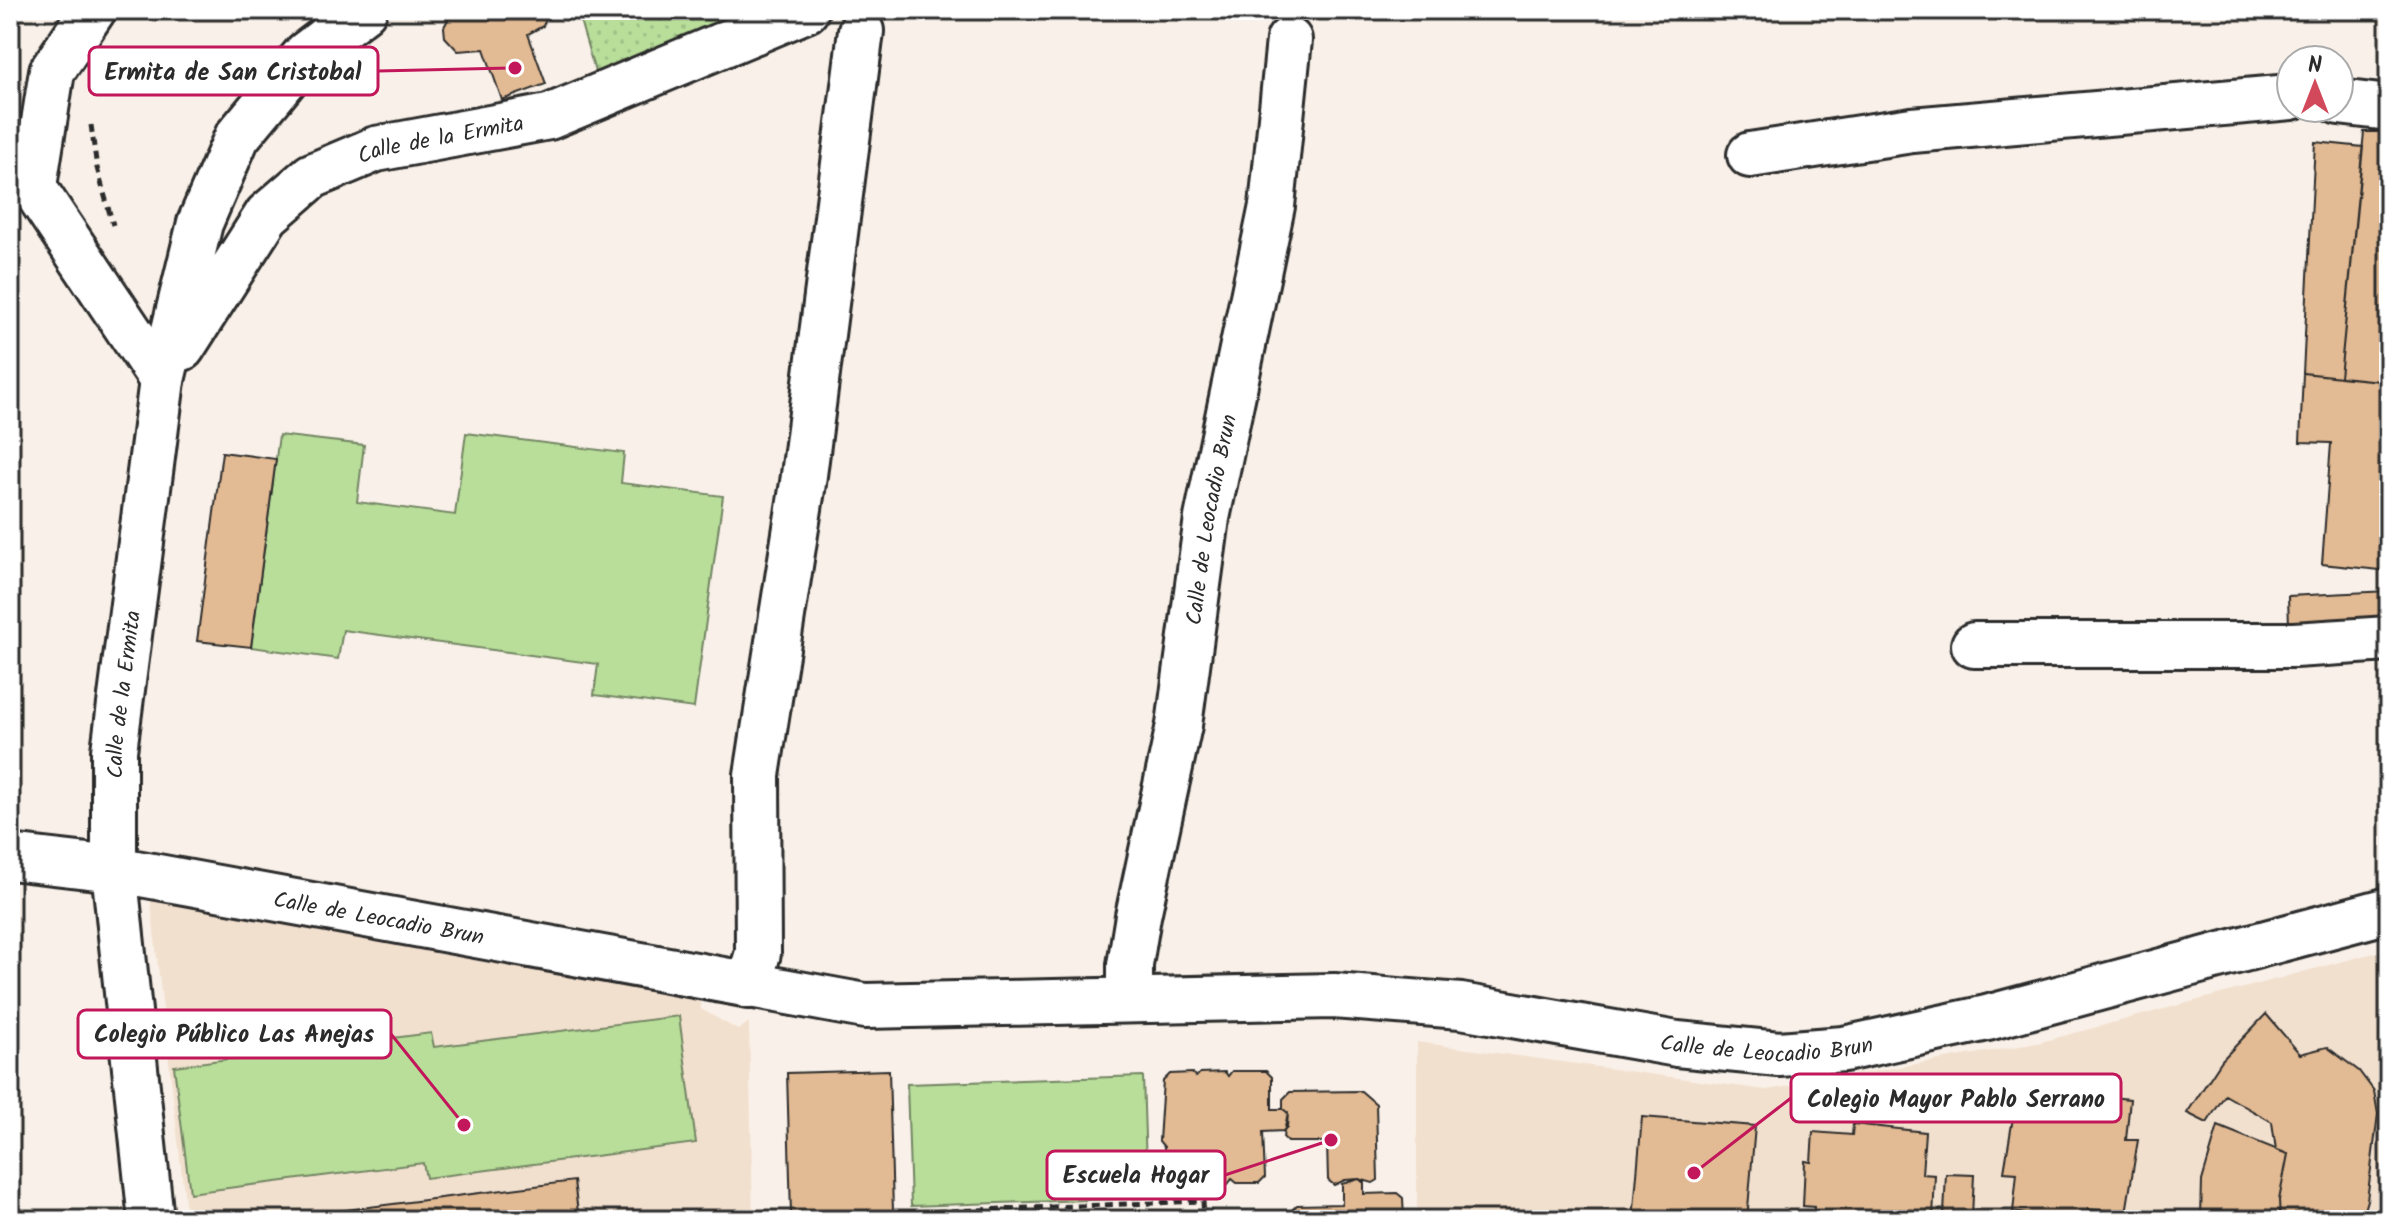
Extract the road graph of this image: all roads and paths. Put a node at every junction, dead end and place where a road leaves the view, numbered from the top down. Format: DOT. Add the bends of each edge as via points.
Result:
graph roads {
  1 [pos="93,10"];
  2 [pos="364,10"];
  3 [pos="806,10"];
  4 [pos="861,31"];
  5 [pos="1289,40"];
  6 [pos="2275,98"];
  7 [pos="2355,104"];
  8 [pos="2389,108"];
  9 [pos="91,122"];
  10 [pos="1750,155"];
  11 [pos="22,169"];
  12 [pos="115,230"];
  13 [pos="162,380"];
  14 [pos="2389,639"];
  15 [pos="1974,645"];
  16 [pos="10,857"];
  17 [pos="114,869"];
  18 [pos="2389,910"];
  19 [pos="748,986"];
  20 [pos="1130,1000"];
  21 [pos="151,1220"];
  22 [pos="902,1220"];
  23 [pos="1204,1220"];
  1 -- 11 [label="street" via="52,71"];
  2 -- 13 [label="street, Calle de la Ermita" via="306,54 237,137 200,223"];
  3 -- 13 [label="street, Calle de la Ermita" via="549,117 376,149 312,176 267,215"];
  4 -- 19 [label="street" via="821,351 757,775 758,953"];
  5 -- 20 [label="street, Calle de Leocadio Brun" via="1272,206 1207,518 1179,725 1136,928"];
  6 -- 10 [label="street" via="1912,130"];
  7 -- 8 [label="street"];
  9 -- 12 [label="path" via="97,168"];
  11 -- 13 [label="street"];
  13 -- 17 [label="street, Calle de la Ermita" via="114,751"];
  14 -- 15 [label="street" via="2294,645"];
  16 -- 17 [label="street, Calle de Leocadio Brun"];
  17 -- 19 [label="street, Calle de Leocadio Brun"];
  17 -- 21 [label="street, Calle de la Ermita"];
  18 -- 20 [label="street, Calle de Leocadio Brun" via="1987,1018 1808,1053 1735,1051 1461,1006 1400,1001 1334,996"];
  19 -- 20 [label="street, Calle de Leocadio Brun" via="865,1006"];
  22 -- 23 [label="path" via="902,1213 1203,1201"];
}
